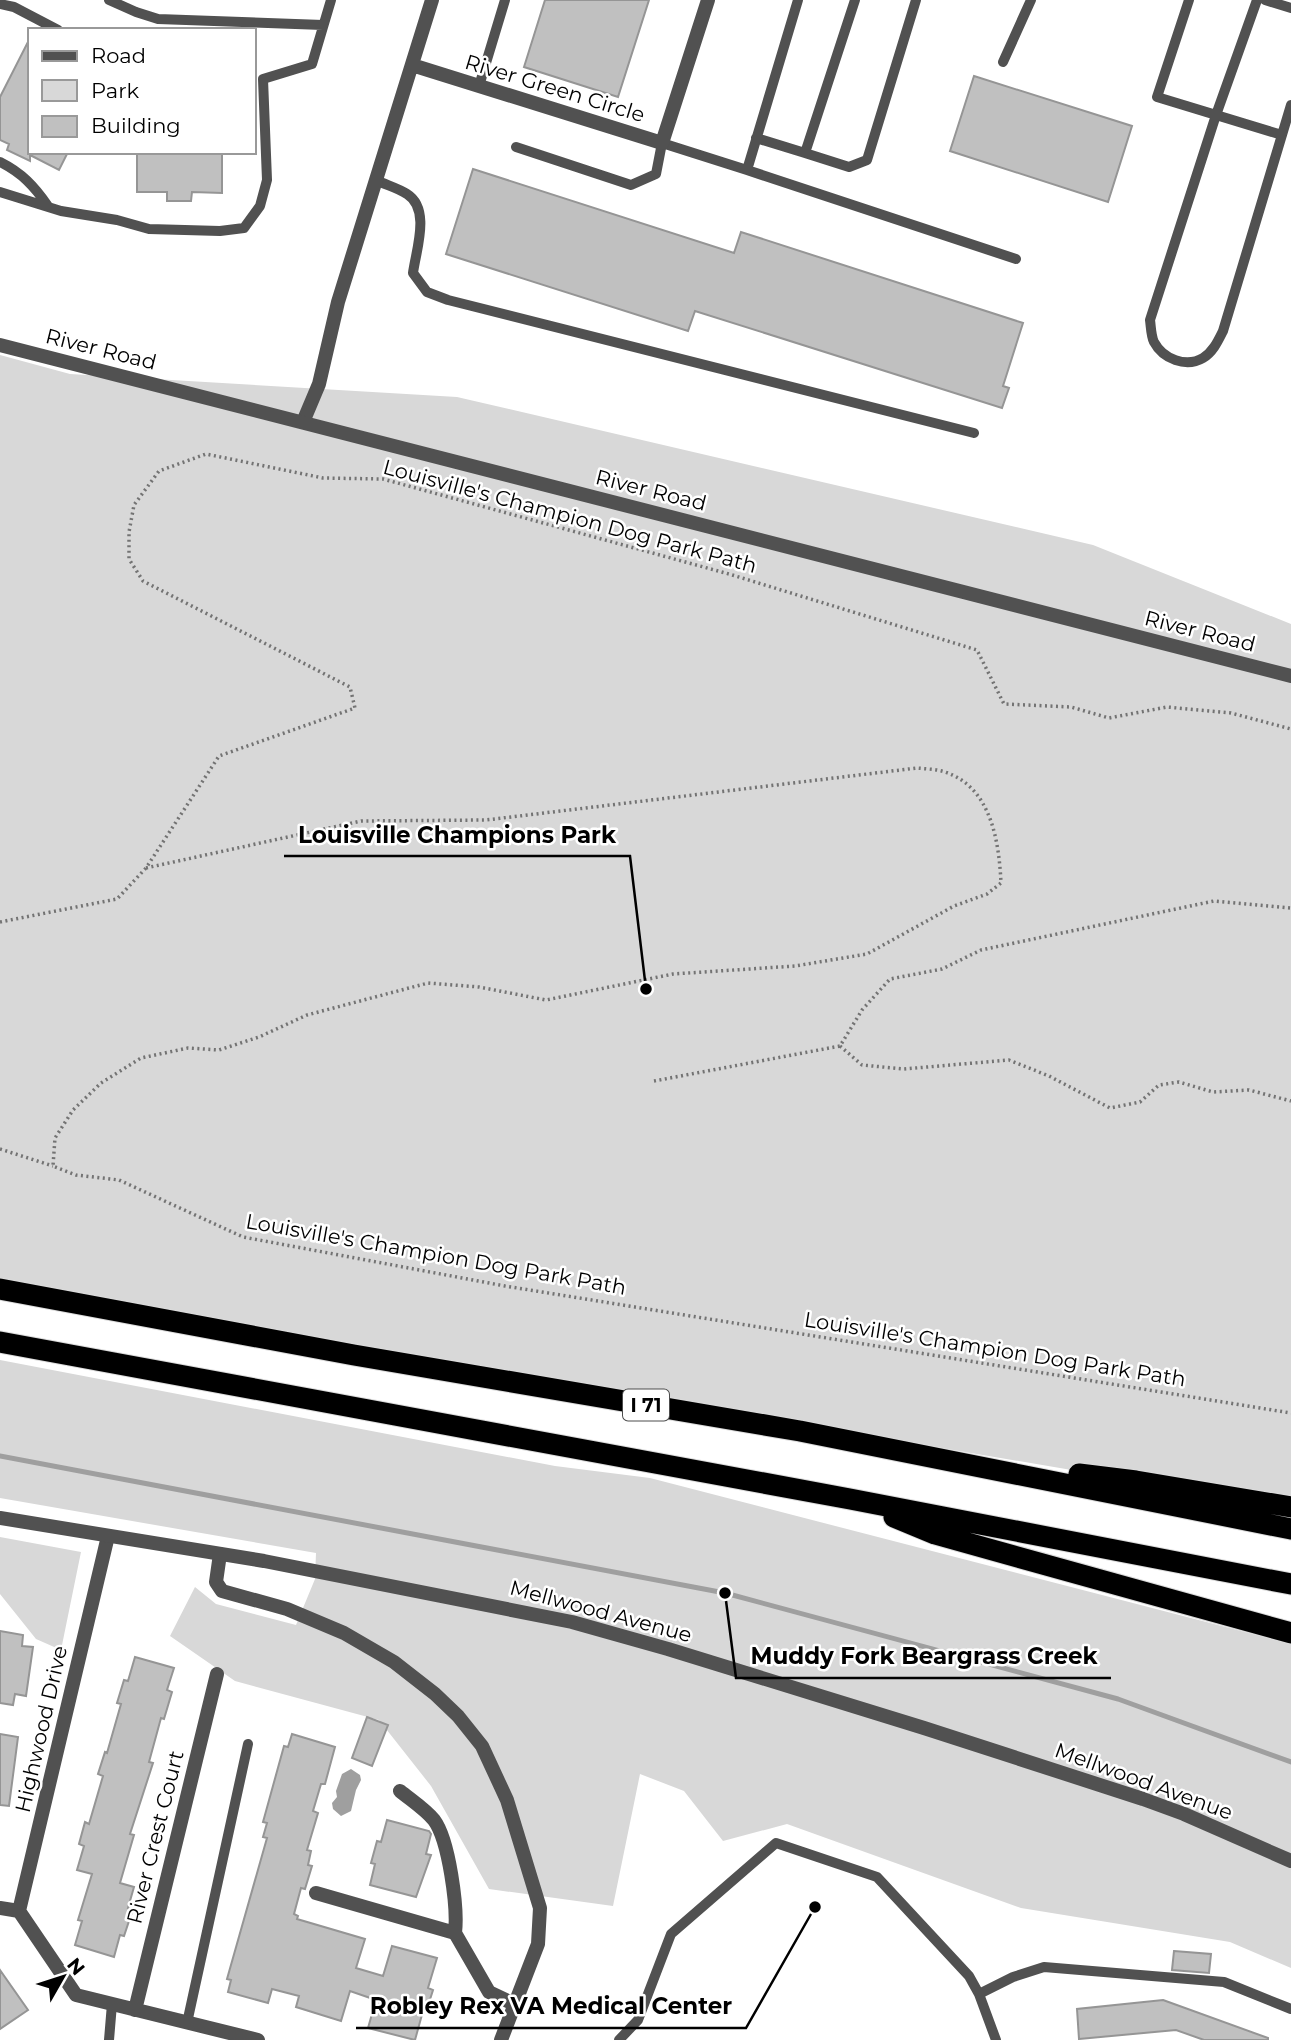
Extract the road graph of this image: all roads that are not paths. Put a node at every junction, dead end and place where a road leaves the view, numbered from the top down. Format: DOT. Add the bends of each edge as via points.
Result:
graph roads {
  1 [pos="109,0"];
  2 [pos="331,0"];
  3 [pos="432,0"];
  4 [pos="505,0"];
  5 [pos="708,0"];
  6 [pos="798,0"];
  7 [pos="855,0"];
  8 [pos="916,0"];
  9 [pos="1031,0"];
  10 [pos="1189,0"];
  11 [pos="1257,0"];
  12 [pos="1265,0"];
  13 [pos="4,3"];
  14 [pos="1291,8"];
  15 [pos="323,24"];
  16 [pos="54,28"];
  17 [pos="1003,62"];
  18 [pos="412,65"];
  19 [pos="258,79"];
  20 [pos="479,86"];
  21 [pos="1291,105"];
  22 [pos="1216,115"];
  23 [pos="1282,135"];
  24 [pos="757,138"];
  25 [pos="662,143"];
  26 [pos="516,147"];
  27 [pos="805,153"];
  28 [pos="0,162"];
  29 [pos="747,170"];
  30 [pos="376,180"];
  31 [pos="0,192"];
  32 [pos="48,207"];
  33 [pos="1016,259"];
  34 [pos="0,345"];
  35 [pos="303,422"];
  36 [pos="974,433"];
  37 [pos="1291,676"];
  38 [pos="0,1289"];
  39 [pos="0,1342"];
  40 [pos="800,1431"];
  41 [pos="850,1499"];
  42 [pos="1291,1507"];
  43 [pos="0,1517"];
  44 [pos="1291,1529"];
  45 [pos="108,1536"];
  46 [pos="220,1554"];
  47 [pos="1291,1584"];
  48 [pos="1291,1633"];
  49 [pos="217,1674"];
  50 [pos="248,1744"];
  51 [pos="400,1791"];
  52 [pos="1291,1861"];
  53 [pos="316,1893"];
  54 [pos="0,1908"];
  55 [pos="19,1911"];
  56 [pos="455,1933"];
  57 [pos="979,1994"];
  58 [pos="112,2004"];
  59 [pos="516,2005"];
  60 [pos="1291,2009"];
  61 [pos="135,2010"];
  62 [pos="187,2023"];
  63 [pos="109,2040"];
  64 [pos="257,2040"];
  65 [pos="502,2040"];
  66 [pos="619,2040"];
  67 [pos="996,2040"];
  1 -- 15 [label="lane" via="158,19"];
  2 -- 15 [label="lane"];
  3 -- 18 [label="street"];
  4 -- 20 [label="lane"];
  5 -- 25 [label="street, River Green Circle"];
  6 -- 24 [label="lane"];
  7 -- 27 [label="lane"];
  8 -- 27 [label="lane" via="867,160 849,167"];
  9 -- 17 [label="lane"];
  10 -- 22 [label="lane" via="1157,97"];
  11 -- 22 [label="lane"];
  12 -- 14 [label="lane"];
  13 -- 16 [label="lane"];
  15 -- 19 [label="lane" via="312,64"];
  18 -- 20 [label="street, River Green Circle"];
  18 -- 30 [label="street"];
  19 -- 32 [label="lane" via="267,180 260,206 244,228 220,232 149,229"];
  20 -- 25 [label="street, River Green Circle"];
  21 -- 23 [label="lane"];
  22 -- 23 [label="lane"];
  22 -- 23 [label="lane" via="1150,320 1153,340 1173,360 1202,359 1223,331"];
  24 -- 27 [label="lane"];
  24 -- 29 [label="lane"];
  25 -- 26 [label="lane" via="656,174 631,185"];
  25 -- 29 [label="lane"];
  28 -- 32 [label="lane" via="33,185"];
  29 -- 33 [label="lane"];
  30 -- 35 [label="street" via="338,302 319,384"];
  30 -- 36 [label="lane" via="409,195 418,209 421,223 413,273 427,292"];
  31 -- 32 [label="lane"];
  34 -- 35 [label="street, River Road"];
  35 -- 37 [label="street, River Road"];
  38 -- 40 [label="highway, I 71"];
  39 -- 41 [label="highway"];
  40 -- 42 [label="highway"];
  40 -- 44 [label="highway, I 71"];
  41 -- 47 [label="highway"];
  41 -- 48 [label="highway" via="935,1534"];
  43 -- 45 [label="street, Mellwood Avenue"];
  45 -- 46 [label="street, Mellwood Avenue"];
  45 -- 55 [label="street, Highwood Drive"];
  46 -- 52 [label="street, Mellwood Avenue" via="493,1605 656,1645 1143,1799"];
  46 -- 59 [label="street" via="216,1582 222,1591 288,1609 344,1633 394,1662 443,1701 482,1746 507,1800 540,1908 538,1944"];
  49 -- 61 [label="street, River Crest Court"];
  50 -- 62 [label="lane"];
  51 -- 56 [label="street" via="433,1819 443,1836 457,1915"];
  53 -- 56 [label="street"];
  54 -- 55 [label="street"];
  55 -- 58 [label="street" via="76,1995"];
  56 -- 59 [label="street" via="489,1993"];
  57 -- 60 [label="lane" via="1044,1967 1224,1982"];
  57 -- 66 [label="lane" via="969,1976 877,1877 776,1843 671,1934 638,2020"];
  57 -- 67 [label="lane"];
  58 -- 61 [label="street"];
  58 -- 63 [label="lane"];
  59 -- 65 [label="street"];
  61 -- 62 [label="street"];
  62 -- 64 [label="street"];
}
